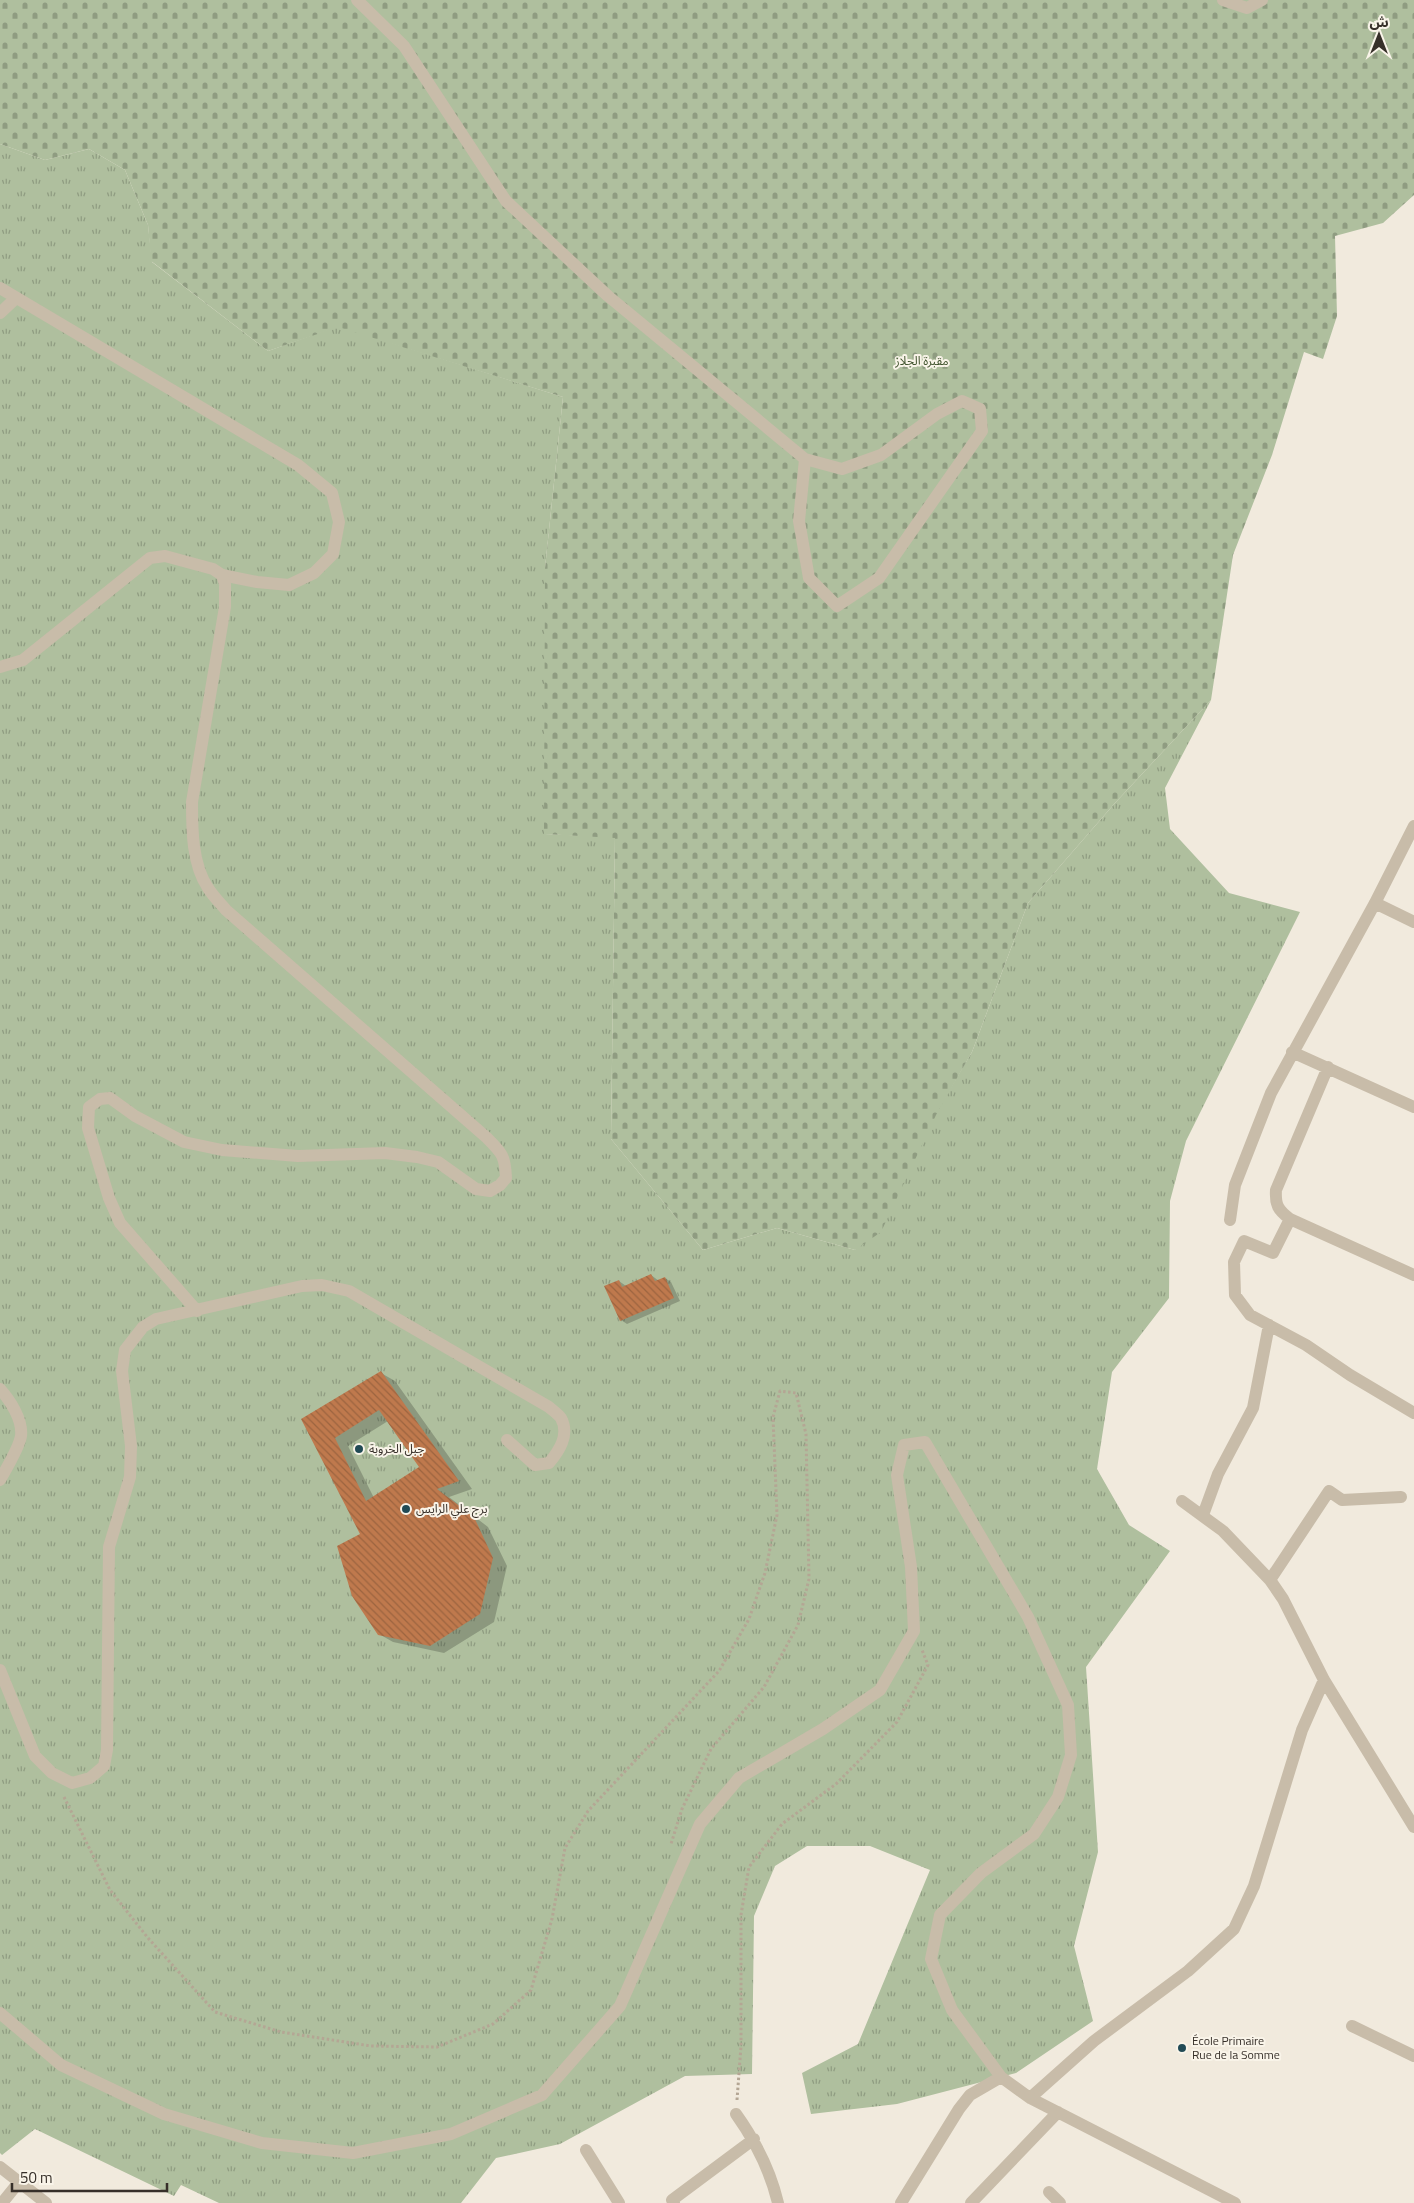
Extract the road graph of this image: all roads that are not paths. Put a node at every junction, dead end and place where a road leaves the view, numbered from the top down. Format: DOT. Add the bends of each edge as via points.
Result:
graph roads {
  1 [pos="357,0"];
  2 [pos="1223,0"];
  3 [pos="1262,0"];
  4 [pos="0,288"];
  5 [pos="16,298"];
  6 [pos="0,313"];
  7 [pos="805,459"];
  8 [pos="222,575"];
  9 [pos="0,668"];
  10 [pos="1414,826"];
  11 [pos="1375,903"];
  12 [pos="1414,922"];
  13 [pos="1292,1052"];
  14 [pos="1328,1067"];
  15 [pos="1414,1107"];
  16 [pos="1290,1219"];
  17 [pos="1230,1220"];
  18 [pos="1414,1275"];
  19 [pos="197,1311"];
  20 [pos="1269,1325"];
  21 [pos="0,1389"];
  22 [pos="1414,1413"];
  23 [pos="507,1440"];
  24 [pos="0,1480"];
  25 [pos="1400,1497"];
  26 [pos="1182,1501"];
  27 [pos="1203,1515"];
  28 [pos="1270,1580"];
  29 [pos="0,1670"];
  30 [pos="1324,1680"];
  31 [pos="1414,1827"];
  32 [pos="0,2013"];
  33 [pos="1352,2026"];
  34 [pos="1414,2056"];
  35 [pos="1001,2077"];
  36 [pos="1030,2098"];
  37 [pos="1058,2112"];
  38 [pos="736,2114"];
  39 [pos="754,2139"];
  40 [pos="586,2150"];
  41 [pos="0,2167"];
  42 [pos="19,2182"];
  43 [pos="1049,2192"];
  44 [pos="2,2203"];
  45 [pos="46,2203"];
  46 [pos="619,2203"];
  47 [pos="674,2203"];
  48 [pos="778,2203"];
  49 [pos="901,2203"];
  50 [pos="971,2203"];
  51 [pos="1060,2203"];
  52 [pos="1235,2203"];
  1 -- 7 [label="street" via="404,46 506,201 608,296"];
  2 -- 3 [label="street" via="1247,8"];
  4 -- 5 [label="street"];
  5 -- 6 [label="street"];
  5 -- 8 [label="street" via="298,466 332,493 339,522 333,554 314,574 289,585"];
  7 -- 7 [label="street" via="799,521 809,578 837,606 879,578 982,431 980,409 962,402 937,414 881,455 842,469"];
  8 -- 9 [label="street" via="213,569 165,556 150,558 23,660"];
  8 -- 19 [label="street" via="225,607 192,802 192,834 207,887 226,910 502,1152 506,1178 490,1191 476,1189 438,1162 417,1157 385,1153 298,1156 222,1150 184,1142 135,1116 110,1098 100,1099 90,1107 88,1128 108,1198 120,1223"];
  10 -- 11 [label="street"];
  11 -- 12 [label="street"];
  11 -- 13 [label="street"];
  13 -- 14 [label="street"];
  13 -- 17 [label="street" via="1271,1093 1235,1186"];
  14 -- 15 [label="street"];
  14 -- 16 [label="street" via="1276,1190 1275,1201 1279,1211"];
  16 -- 18 [label="street"];
  16 -- 20 [label="street" via="1273,1253 1244,1241 1234,1262 1234,1295 1250,1315"];
  19 -- 23 [label="street" via="302,1286 322,1285 349,1291 549,1407 561,1418 564,1434 560,1450 549,1463 535,1465"];
  19 -- 29 [label="street" via="156,1319 143,1326 125,1350 122,1370 131,1446 130,1477 109,1547 107,1750 104,1766 90,1778 72,1783 52,1773 35,1756"];
  20 -- 22 [label="street"];
  20 -- 27 [label="street" via="1253,1408 1218,1474"];
  21 -- 24 [label="street" via="18,1418 20,1436"];
  25 -- 28 [label="street" via="1342,1500 1329,1491"];
  26 -- 27 [label="street"];
  27 -- 28 [label="street" via="1223,1530"];
  28 -- 30 [label="street"];
  30 -- 31 [label="street"];
  30 -- 36 [label="street" via="1302,1730 1254,1886 1234,1928 1188,1971 1094,2041"];
  32 -- 35 [label="street" via="61,2065 164,2114 262,2142 354,2153 451,2134 542,2095 620,2006 700,1824 739,1778 823,1729 880,1690 914,1631 911,1567 897,1476 904,1445 925,1442 1028,1617 1068,1705 1071,1756 1058,1798 1034,1834 981,1873 940,1915 931,1959 952,2010"];
  33 -- 34 [label="street"];
  35 -- 36 [label="street"];
  35 -- 49 [label="street" via="970,2095"];
  36 -- 37 [label="street"];
  37 -- 50 [label="street"];
  37 -- 52 [label="street"];
  38 -- 39 [label="street"];
  39 -- 47 [label="street" via="672,2200"];
  39 -- 48 [label="street"];
  40 -- 46 [label="street"];
  41 -- 42 [label="street"];
  42 -- 44 [label="street"];
  42 -- 45 [label="street"];
  43 -- 51 [label="street"];
}
